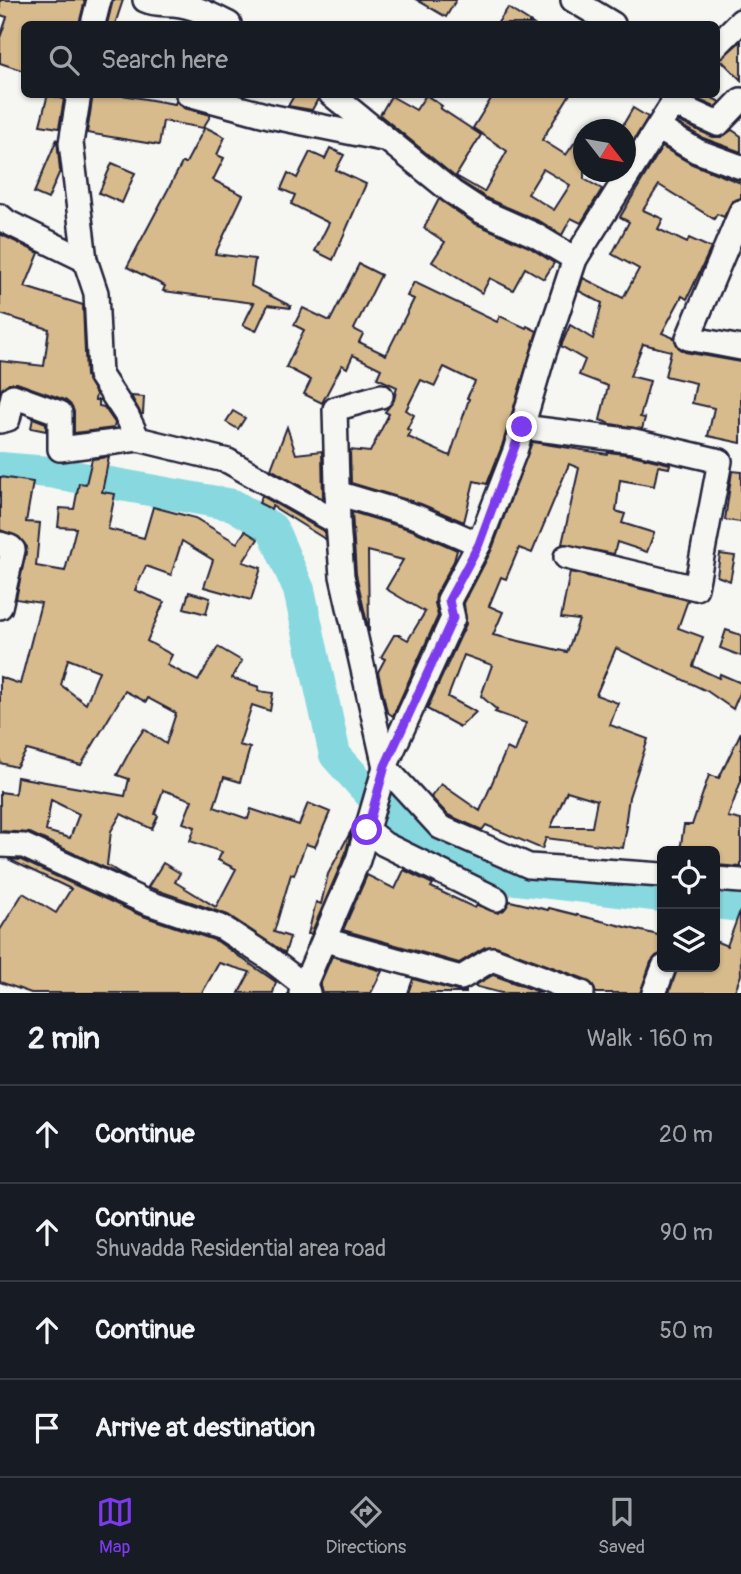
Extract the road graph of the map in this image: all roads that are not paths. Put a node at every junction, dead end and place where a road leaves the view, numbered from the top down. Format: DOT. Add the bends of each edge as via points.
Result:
graph roads {
  1 [pos="99,0"];
  2 [pos="145,0"];
  3 [pos="573,0"];
  4 [pos="94,21"];
  5 [pos="223,21"];
  6 [pos="608,21"];
  7 [pos="741,21"];
  8 [pos="720,42"];
  9 [pos="78,98"];
  10 [pos="203,98"];
  11 [pos="336,98"];
  12 [pos="676,99"];
  13 [pos="741,100"];
  14 [pos="658,128"];
  15 [pos="387,139"];
  16 [pos="741,167"];
  17 [pos="741,212"];
  18 [pos="0,216"];
  19 [pos="575,259"];
  20 [pos="85,260"];
  21 [pos="741,348"];
  22 [pos="381,396"];
  23 [pos="0,421"];
  24 [pos="522,427"];
  25 [pos="138,439"];
  26 [pos="337,493"];
  27 [pos="338,523"];
  28 [pos="0,544"];
  29 [pos="479,544"];
  30 [pos="566,557"];
  31 [pos="0,607"];
  32 [pos="385,766"];
  33 [pos="367,830"];
  34 [pos="0,845"];
  35 [pos="657,875"];
  36 [pos="720,879"];
  37 [pos="741,881"];
  38 [pos="496,899"];
  39 [pos="325,940"];
  40 [pos="662,972"];
  41 [pos="305,991"];
  42 [pos="582,993"];
  43 [pos="654,993"];
  1 -- 4 [label="street"];
  2 -- 5 [label="street" via="206,12"];
  3 -- 6 [label="street"];
  7 -- 8 [label="street"];
  9 -- 20 [label="street" via="71,143"];
  10 -- 15 [label="street"];
  11 -- 15 [label="street"];
  12 -- 13 [label="street" via="718,124"];
  12 -- 14 [label="street"];
  14 -- 16 [label="street" via="697,151"];
  14 -- 19 [label="street"];
  15 -- 19 [label="street" via="481,211"];
  17 -- 21 [label="street" via="688,338"];
  18 -- 20 [label="street"];
  19 -- 24 [label="street"];
  20 -- 25 [label="street" via="96,293 100,374"];
  22 -- 26 [label="street" via="335,410"];
  23 -- 25 [label="street" via="8,419 13,397 60,412 60,449"];
  24 -- 29 [label="street"];
  24 -- 30 [label="street" via="634,441 720,461 696,588"];
  25 -- 27 [label="street" via="228,461"];
  26 -- 27 [label="street"];
  26 -- 29 [label="street" via="417,517"];
  27 -- 32 [label="street" via="342,576"];
  28 -- 31 [label="street" via="13,550"];
  29 -- 32 [label="street" via="449,600 453,618"];
  32 -- 33 [label="street"];
  32 -- 35 [label="street" via="440,827 529,866"];
  33 -- 38 [label="street" via="384,844"];
  33 -- 39 [label="street"];
  34 -- 41 [label="street" via="24,846 146,902 223,928 266,956"];
  36 -- 37 [label="street"];
  39 -- 41 [label="street"];
  39 -- 42 [label="street" via="461,978 492,959"];
  40 -- 43 [label="street"];
}
